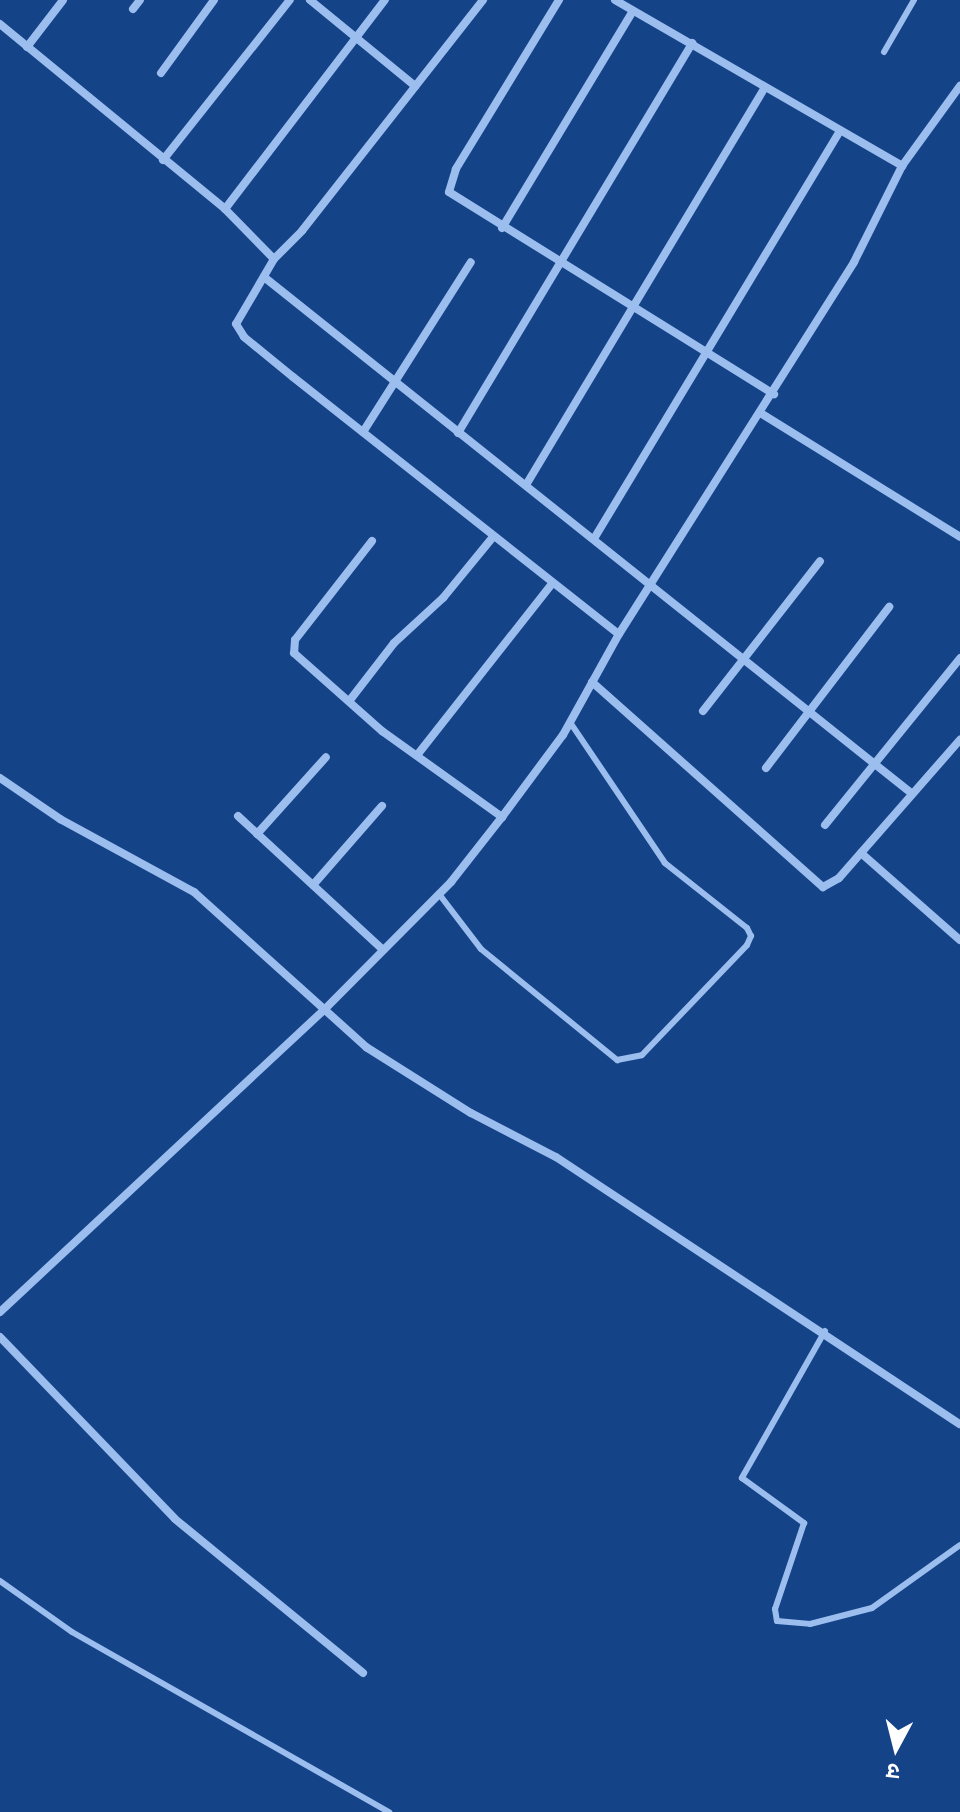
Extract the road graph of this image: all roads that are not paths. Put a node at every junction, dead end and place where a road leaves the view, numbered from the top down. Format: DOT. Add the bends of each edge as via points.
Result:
graph roads {
  1 [pos="63,0"];
  2 [pos="140,0"];
  3 [pos="214,0"];
  4 [pos="290,0"];
  5 [pos="310,0"];
  6 [pos="385,0"];
  7 [pos="483,0"];
  8 [pos="559,0"];
  9 [pos="615,0"];
  10 [pos="914,0"];
  11 [pos="133,9"];
  12 [pos="633,11"];
  13 [pos="0,24"];
  14 [pos="357,38"];
  15 [pos="692,43"];
  16 [pos="27,47"];
  17 [pos="884,52"];
  18 [pos="161,73"];
  19 [pos="415,86"];
  20 [pos="960,86"];
  21 [pos="764,89"];
  22 [pos="839,132"];
  23 [pos="163,160"];
  24 [pos="902,166"];
  25 [pos="225,209"];
  26 [pos="502,228"];
  27 [pos="274,259"];
  28 [pos="471,262"];
  29 [pos="560,265"];
  30 [pos="264,277"];
  31 [pos="633,310"];
  32 [pos="705,354"];
  33 [pos="394,384"];
  34 [pos="774,394"];
  35 [pos="762,414"];
  36 [pos="363,432"];
  37 [pos="458,433"];
  38 [pos="526,485"];
  39 [pos="493,537"];
  40 [pos="595,537"];
  41 [pos="960,537"];
  42 [pos="372,541"];
  43 [pos="820,561"];
  44 [pos="552,584"];
  45 [pos="650,586"];
  46 [pos="889,607"];
  47 [pos="619,634"];
  48 [pos="960,658"];
  49 [pos="744,663"];
  50 [pos="592,682"];
  51 [pos="350,700"];
  52 [pos="703,711"];
  53 [pos="809,713"];
  54 [pos="570,722"];
  55 [pos="960,740"];
  56 [pos="418,754"];
  57 [pos="326,757"];
  58 [pos="876,763"];
  59 [pos="766,768"];
  60 [pos="0,778"];
  61 [pos="911,793"];
  62 [pos="382,806"];
  63 [pos="238,816"];
  64 [pos="502,817"];
  65 [pos="825,825"];
  66 [pos="257,834"];
  67 [pos="861,853"];
  68 [pos="313,885"];
  69 [pos="439,894"];
  70 [pos="960,940"];
  71 [pos="383,950"];
  72 [pos="323,1011"];
  73 [pos="0,1312"];
  74 [pos="825,1331"];
  75 [pos="0,1337"];
  76 [pos="960,1424"];
  77 [pos="960,1545"];
  78 [pos="0,1581"];
  79 [pos="363,1673"];
  80 [pos="389,1812"];
  1 -- 16 [label="street"];
  2 -- 11 [label="street"];
  3 -- 18 [label="street"];
  4 -- 23 [label="street"];
  5 -- 14 [label="street"];
  6 -- 14 [label="street"];
  7 -- 19 [label="street"];
  8 -- 26 [label="street" via="449,182 449,192 458,201"];
  9 -- 12 [label="street"];
  10 -- 17 [label="lane"];
  12 -- 15 [label="street"];
  12 -- 26 [label="street"];
  13 -- 16 [label="street"];
  14 -- 19 [label="street"];
  14 -- 25 [label="street"];
  15 -- 21 [label="street"];
  15 -- 29 [label="street"];
  16 -- 23 [label="street"];
  19 -- 27 [label="street" via="302,231"];
  20 -- 24 [label="street"];
  21 -- 22 [label="street"];
  21 -- 31 [label="street"];
  22 -- 24 [label="street"];
  22 -- 32 [label="street"];
  23 -- 25 [label="street"];
  24 -- 34 [label="street" via="854,262"];
  25 -- 27 [label="street"];
  26 -- 29 [label="street"];
  27 -- 30 [label="street"];
  28 -- 33 [label="street"];
  29 -- 31 [label="street"];
  29 -- 37 [label="street"];
  30 -- 33 [label="street"];
  30 -- 36 [label="street" via="239,317 239,331"];
  31 -- 32 [label="street"];
  31 -- 38 [label="street"];
  32 -- 34 [label="street"];
  32 -- 40 [label="street"];
  33 -- 36 [label="street"];
  33 -- 37 [label="street"];
  34 -- 35 [label="street"];
  35 -- 41 [label="street"];
  35 -- 45 [label="street"];
  36 -- 39 [label="street"];
  37 -- 38 [label="street"];
  38 -- 40 [label="street"];
  39 -- 44 [label="street"];
  39 -- 51 [label="street" via="443,598 408,627"];
  40 -- 45 [label="street"];
  42 -- 51 [label="street" via="292,647"];
  43 -- 49 [label="street"];
  44 -- 47 [label="street"];
  44 -- 56 [label="street"];
  45 -- 47 [label="street"];
  45 -- 49 [label="street"];
  46 -- 53 [label="street"];
  47 -- 50 [label="street"];
  48 -- 58 [label="street"];
  49 -- 52 [label="street"];
  49 -- 53 [label="street"];
  50 -- 54 [label="street"];
  50 -- 67 [label="street" via="817,885 831,886"];
  51 -- 56 [label="street" via="382,731"];
  53 -- 58 [label="street"];
  53 -- 59 [label="street"];
  54 -- 64 [label="street"];
  54 -- 69 [label="lane" via="665,863 747,928 747,945 642,1055 617,1060 481,949"];
  55 -- 61 [label="street"];
  56 -- 64 [label="street"];
  57 -- 66 [label="street"];
  58 -- 61 [label="street"];
  58 -- 65 [label="street"];
  60 -- 72 [label="street" via="88,836 181,882 260,948"];
  61 -- 67 [label="street"];
  62 -- 68 [label="street"];
  63 -- 66 [label="street"];
  64 -- 69 [label="street"];
  66 -- 68 [label="street"];
  67 -- 70 [label="street"];
  68 -- 71 [label="street"];
  69 -- 71 [label="street"];
  71 -- 72 [label="street"];
  72 -- 73 [label="street"];
  72 -- 74 [label="street" via="430,1089 556,1157"];
  74 -- 76 [label="street"];
  74 -- 77 [label="lane" via="742,1478 804,1523 775,1609 777,1621 810,1624 872,1608"];
  75 -- 79 [label="street" via="175,1519"];
  78 -- 80 [label="lane" via="72,1632"];
}
